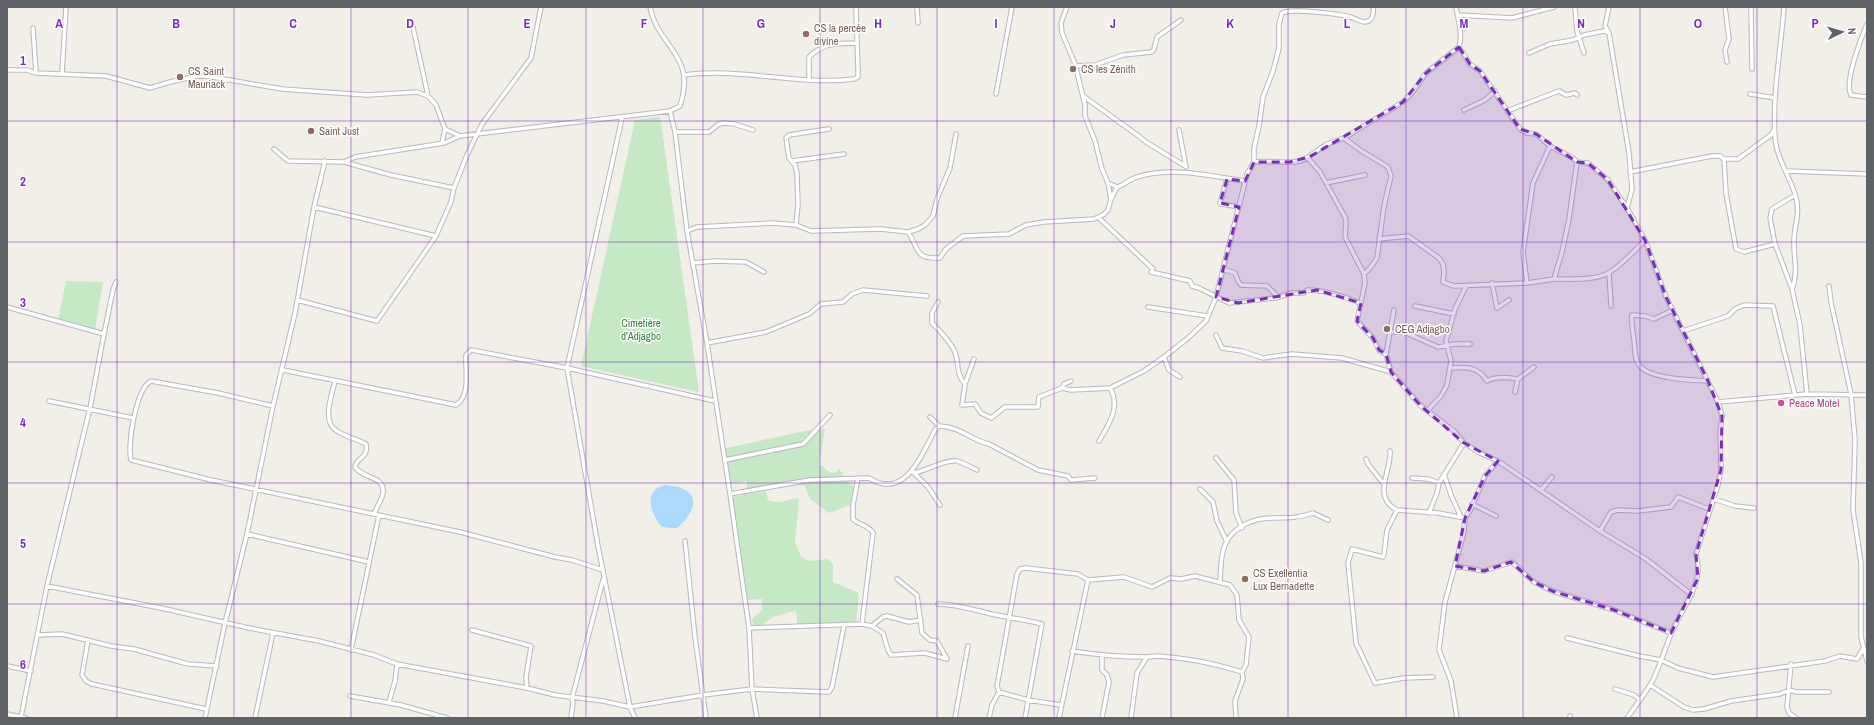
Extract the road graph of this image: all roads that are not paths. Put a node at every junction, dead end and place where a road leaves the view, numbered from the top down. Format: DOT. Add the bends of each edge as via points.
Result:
graph roads {
  1 [pos="66,7"];
  2 [pos="541,7"];
  3 [pos="650,7"];
  4 [pos="856,7"];
  5 [pos="917,7"];
  6 [pos="1012,7"];
  7 [pos="1067,7"];
  8 [pos="1372,7"];
  9 [pos="1456,7"];
  10 [pos="1554,7"];
  11 [pos="1575,7"];
  12 [pos="1609,7"];
  13 [pos="1724,7"];
  14 [pos="1751,7"];
  15 [pos="1784,7"];
  16 [pos="1458,15"];
  17 [pos="1181,20"];
  18 [pos="918,23"];
  19 [pos="1867,24"];
  20 [pos="413,27"];
  21 [pos="33,28"];
  22 [pos="1609,32"];
  23 [pos="1579,38"];
  24 [pos="857,43"];
  25 [pos="1459,47"];
  26 [pos="1529,53"];
  27 [pos="1584,53"];
  28 [pos="1727,62"];
  29 [pos="1076,66"];
  30 [pos="1752,69"];
  31 [pos="7,70"];
  32 [pos="36,73"];
  33 [pos="62,73"];
  34 [pos="684,75"];
  35 [pos="809,79"];
  36 [pos="1495,92"];
  37 [pos="996,94"];
  38 [pos="1750,94"];
  39 [pos="1577,95"];
  40 [pos="428,96"];
  41 [pos="1083,96"];
  42 [pos="1867,97"];
  43 [pos="1775,98"];
  44 [pos="1464,110"];
  45 [pos="670,111"];
  46 [pos="1507,111"];
  47 [pos="622,118"];
  48 [pos="445,129"];
  49 [pos="829,129"];
  50 [pos="1775,129"];
  51 [pos="753,130"];
  52 [pos="1179,130"];
  53 [pos="675,132"];
  54 [pos="956,134"];
  55 [pos="477,135"];
  56 [pos="460,136"];
  57 [pos="1344,138"];
  58 [pos="442,143"];
  59 [pos="1550,146"];
  60 [pos="274,149"];
  61 [pos="844,154"];
  62 [pos="1308,158"];
  63 [pos="1724,159"];
  64 [pos="325,161"];
  65 [pos="792,161"];
  66 [pos="344,162"];
  67 [pos="1254,162"];
  68 [pos="1577,162"];
  69 [pos="1185,166"];
  70 [pos="1787,171"];
  71 [pos="1188,172"];
  72 [pos="1630,172"];
  73 [pos="1867,174"];
  74 [pos="1365,176"];
  75 [pos="1227,179"];
  76 [pos="1246,181"];
  77 [pos="1108,183"];
  78 [pos="1326,183"];
  79 [pos="1117,187"];
  80 [pos="454,188"];
  81 [pos="1795,195"];
  82 [pos="1111,200"];
  83 [pos="314,207"];
  84 [pos="1239,207"];
  85 [pos="1627,208"];
  86 [pos="1098,218"];
  87 [pos="796,225"];
  88 [pos="687,231"];
  89 [pos="908,232"];
  90 [pos="436,236"];
  91 [pos="1379,239"];
  92 [pos="1645,240"];
  93 [pos="1775,244"];
  94 [pos="692,263"];
  95 [pos="1223,269"];
  96 [pos="764,272"];
  97 [pos="1609,273"];
  98 [pos="1364,274"];
  99 [pos="1554,279"];
  100 [pos="116,282"];
  101 [pos="1492,283"];
  102 [pos="1527,283"];
  103 [pos="1466,286"];
  104 [pos="1829,286"];
  105 [pos="1792,290"];
  106 [pos="927,296"];
  107 [pos="1216,297"];
  108 [pos="1278,297"];
  109 [pos="297,300"];
  110 [pos="1509,300"];
  111 [pos="938,302"];
  112 [pos="1360,303"];
  113 [pos="1415,306"];
  114 [pos="1611,306"];
  115 [pos="7,307"];
  116 [pos="1148,307"];
  117 [pos="1394,310"];
  118 [pos="1673,310"];
  119 [pos="1454,314"];
  120 [pos="1207,316"];
  121 [pos="1683,331"];
  122 [pos="1391,332"];
  123 [pos="104,334"];
  124 [pos="1216,335"];
  125 [pos="707,343"];
  126 [pos="1470,344"];
  127 [pos="1446,346"];
  128 [pos="1386,354"];
  129 [pos="1164,357"];
  130 [pos="974,359"];
  131 [pos="1534,367"];
  132 [pos="567,368"];
  133 [pos="1450,368"];
  134 [pos="282,370"];
  135 [pos="1391,372"];
  136 [pos="1180,377"];
  137 [pos="1518,379"];
  138 [pos="335,381"];
  139 [pos="1071,381"];
  140 [pos="1708,381"];
  141 [pos="965,384"];
  142 [pos="1062,388"];
  143 [pos="1110,388"];
  144 [pos="1515,392"];
  145 [pos="1807,394"];
  146 [pos="1851,394"];
  147 [pos="1795,395"];
  148 [pos="1867,395"];
  149 [pos="49,401"];
  150 [pos="715,401"];
  151 [pos="1718,402"];
  152 [pos="273,406"];
  153 [pos="90,408"];
  154 [pos="1428,410"];
  155 [pos="830,415"];
  156 [pos="930,417"];
  157 [pos="133,418"];
  158 [pos="939,426"];
  159 [pos="1099,441"];
  160 [pos="1464,443"];
  161 [pos="1390,451"];
  162 [pos="1216,458"];
  163 [pos="1366,459"];
  164 [pos="725,460"];
  165 [pos="1498,461"];
  166 [pos="977,470"];
  167 [pos="913,472"];
  168 [pos="1444,474"];
  169 [pos="858,478"];
  170 [pos="1095,478"];
  171 [pos="1412,478"];
  172 [pos="1552,478"];
  173 [pos="1383,483"];
  174 [pos="1439,483"];
  175 [pos="1200,488"];
  176 [pos="256,489"];
  177 [pos="1541,490"];
  178 [pos="730,494"];
  179 [pos="1714,499"];
  180 [pos="1472,504"];
  181 [pos="940,505"];
  182 [pos="1754,508"];
  183 [pos="1709,509"];
  184 [pos="1397,510"];
  185 [pos="1429,513"];
  186 [pos="374,514"];
  187 [pos="379,515"];
  188 [pos="1496,516"];
  189 [pos="1463,518"];
  190 [pos="1328,520"];
  191 [pos="1242,528"];
  192 [pos="1600,531"];
  193 [pos="247,534"];
  194 [pos="685,541"];
  195 [pos="1227,542"];
  196 [pos="369,562"];
  197 [pos="1455,566"];
  198 [pos="603,570"];
  199 [pos="604,577"];
  200 [pos="897,578"];
  201 [pos="1088,580"];
  202 [pos="1220,582"];
  203 [pos="47,586"];
  204 [pos="1692,595"];
  205 [pos="938,604"];
  206 [pos="1009,616"];
  207 [pos="921,620"];
  208 [pos="225,623"];
  209 [pos="862,624"];
  210 [pos="844,626"];
  211 [pos="872,626"];
  212 [pos="749,628"];
  213 [pos="472,630"];
  214 [pos="273,633"];
  215 [pos="1671,633"];
  216 [pos="38,635"];
  217 [pos="1567,638"];
  218 [pos="88,640"];
  219 [pos="968,646"];
  220 [pos="1863,649"];
  221 [pos="351,650"];
  222 [pos="1072,651"];
  223 [pos="1102,656"];
  224 [pos="1147,657"];
  225 [pos="1661,660"];
  226 [pos="1867,661"];
  227 [pos="397,664"];
  228 [pos="1791,664"];
  229 [pos="7,666"];
  230 [pos="217,666"];
  231 [pos="31,671"];
  232 [pos="1242,672"];
  233 [pos="1433,677"];
  234 [pos="1650,684"];
  235 [pos="527,688"];
  236 [pos="1615,689"];
  237 [pos="752,690"];
  238 [pos="1789,690"];
  239 [pos="999,692"];
  240 [pos="1829,692"];
  241 [pos="703,695"];
  242 [pos="350,696"];
  243 [pos="572,698"];
  244 [pos="1028,700"];
  245 [pos="1640,700"];
  246 [pos="389,702"];
  247 [pos="1061,705"];
  248 [pos="630,707"];
  249 [pos="206,710"];
  250 [pos="7,714"];
  251 [pos="439,717"];
  252 [pos="23,718"];
  253 [pos="205,718"];
  254 [pos="255,718"];
  255 [pos="447,718"];
  256 [pos="571,718"];
  257 [pos="634,718"];
  258 [pos="706,718"];
  259 [pos="757,718"];
  260 [pos="955,718"];
  261 [pos="989,718"];
  262 [pos="1025,718"];
  263 [pos="1059,718"];
  264 [pos="1102,718"];
  265 [pos="1131,718"];
  266 [pos="1236,718"];
  267 [pos="1457,718"];
  268 [pos="1627,718"];
  269 [pos="1796,718"];
  1 -- 33 [label="street"];
  2 -- 55 [label="street" via="531,58 482,124"];
  3 -- 34 [label="street" via="652,19 673,48"];
  4 -- 24 [label="street"];
  5 -- 18 [label="street"];
  6 -- 37 [label="street"];
  7 -- 29 [label="street" via="1060,29"];
  8 -- 67 [label="street" via="1373,16 1365,22 1343,15 1305,10 1287,10 1282,13 1277,54 1263,97"];
  9 -- 16 [label="street"];
  10 -- 16 [label="street" via="1512,18"];
  11 -- 23 [label="street"];
  12 -- 22 [label="street" via="1605,26"];
  13 -- 28 [label="street" via="1729,39 1725,50"];
  14 -- 30 [label="street"];
  15 -- 43 [label="street"];
  16 -- 25 [label="street" via="1461,40"];
  17 -- 29 [label="street" via="1157,37 1152,52 1123,56 1095,65"];
  19 -- 42 [label="street" via="1848,90 1851,95"];
  20 -- 40 [label="street"];
  21 -- 32 [label="street"];
  22 -- 23 [label="street"];
  22 -- 72 [label="street"];
  23 -- 26 [label="street" via="1550,44"];
  23 -- 27 [label="street"];
  24 -- 35 [label="street" via="818,48 809,57"];
  24 -- 35 [label="street" via="858,77 847,80"];
  25 -- 36 [label="street" via="1470,64 1480,71"];
  25 -- 57 [label="street" via="1426,72 1403,102"];
  29 -- 41 [label="street"];
  31 -- 32 [label="street" via="27,70"];
  32 -- 33 [label="street"];
  33 -- 40 [label="street" via="106,76 150,88 206,76 282,89 366,94 417,92"];
  34 -- 35 [label="street" via="706,72"];
  34 -- 45 [label="street" via="684,95 680,106"];
  36 -- 44 [label="street"];
  36 -- 46 [label="street"];
  38 -- 43 [label="street"];
  39 -- 46 [label="street" via="1559,91"];
  40 -- 48 [label="street" via="436,105"];
  41 -- 69 [label="street" via="1146,142"];
  41 -- 77 [label="street" via="1085,116"];
  43 -- 50 [label="street"];
  45 -- 47 [label="street"];
  45 -- 53 [label="street"];
  46 -- 59 [label="street" via="1520,129 1536,134"];
  47 -- 55 [label="street" via="578,121"];
  47 -- 132 [label="street"];
  48 -- 56 [label="street"];
  48 -- 58 [label="street"];
  49 -- 65 [label="street" via="786,136 789,158"];
  50 -- 63 [label="street" via="1771,135 1738,159"];
  50 -- 70 [label="street" via="1776,146"];
  51 -- 53 [label="street" via="724,123 709,132"];
  52 -- 69 [label="street"];
  53 -- 88 [label="street"];
  54 -- 89 [label="street" via="950,168 933,216 925,225"];
  55 -- 56 [label="street"];
  55 -- 80 [label="street"];
  56 -- 58 [label="street"];
  57 -- 62 [label="street" via="1323,146"];
  57 -- 91 [label="street" via="1384,163 1390,171"];
  58 -- 66 [label="street" via="355,157"];
  59 -- 68 [label="street"];
  59 -- 102 [label="street" via="1533,183 1523,252"];
  60 -- 64 [label="street" via="288,161"];
  61 -- 65 [label="street"];
  62 -- 67 [label="street" via="1290,162"];
  62 -- 78 [label="street"];
  63 -- 72 [label="street" via="1712,156"];
  63 -- 93 [label="street" via="1726,193 1736,249 1744,252"];
  64 -- 66 [label="street"];
  64 -- 83 [label="street"];
  65 -- 87 [label="street" via="797,173"];
  66 -- 80 [label="street"];
  67 -- 76 [label="street"];
  68 -- 85 [label="street" via="1588,163 1596,168 1608,180"];
  68 -- 99 [label="street" via="1569,219"];
  69 -- 71 [label="street"];
  70 -- 73 [label="street"];
  70 -- 81 [label="street"];
  71 -- 75 [label="street"];
  71 -- 79 [label="street" via="1136,178"];
  72 -- 85 [label="street" via="1632,189"];
  74 -- 78 [label="street"];
  75 -- 76 [label="street"];
  75 -- 84 [label="street" via="1220,203"];
  76 -- 84 [label="street"];
  77 -- 79 [label="street"];
  77 -- 82 [label="street"];
  78 -- 98 [label="street" via="1345,217 1345,237"];
  79 -- 82 [label="street"];
  80 -- 90 [label="street" via="451,202"];
  81 -- 93 [label="street" via="1770,211"];
  81 -- 105 [label="street" via="1799,216 1794,239 1796,275"];
  82 -- 86 [label="street" via="1108,210"];
  83 -- 90 [label="street"];
  83 -- 109 [label="street"];
  84 -- 95 [label="street"];
  85 -- 92 [label="street"];
  86 -- 89 [label="street" via="1026,225 1009,234 963,236 946,249 940,258 918,254"];
  86 -- 107 [label="street" via="1152,271 1190,281 1192,286"];
  87 -- 88 [label="street" via="741,224 697,227"];
  87 -- 89 [label="street" via="811,231 881,229"];
  88 -- 94 [label="street"];
  90 -- 109 [label="street" via="377,321"];
  91 -- 98 [label="street" via="1377,258"];
  91 -- 103 [label="street" via="1408,236 1439,258 1443,264 1443,282 1454,286"];
  92 -- 97 [label="street"];
  92 -- 118 [label="street"];
  93 -- 105 [label="street"];
  94 -- 96 [label="street" via="746,262"];
  94 -- 125 [label="street"];
  95 -- 107 [label="street"];
  95 -- 108 [label="street" via="1235,273 1241,285 1267,286"];
  97 -- 99 [label="street" via="1586,279"];
  97 -- 114 [label="street"];
  98 -- 112 [label="street" via="1366,284"];
  99 -- 102 [label="street"];
  100 -- 123 [label="street"];
  101 -- 102 [label="street"];
  101 -- 103 [label="street"];
  101 -- 110 [label="street" via="1497,308"];
  103 -- 119 [label="street"];
  104 -- 146 [label="street"];
  105 -- 145 [label="street" via="1800,326"];
  106 -- 125 [label="street" via="863,290 852,294 843,302 821,304 809,314 766,332"];
  107 -- 108 [label="street" via="1234,303"];
  107 -- 120 [label="street"];
  108 -- 112 [label="street" via="1317,290"];
  109 -- 134 [label="street"];
  111 -- 141 [label="street" via="932,312 932,323 952,347 960,379"];
  112 -- 128 [label="street" via="1357,321 1373,338 1379,350"];
  113 -- 119 [label="street"];
  115 -- 123 [label="street"];
  116 -- 120 [label="street"];
  117 -- 122 [label="street"];
  118 -- 121 [label="street"];
  118 -- 140 [label="street" via="1654,319 1632,315 1636,359 1639,366 1655,374"];
  119 -- 127 [label="street"];
  120 -- 129 [label="street" via="1187,339"];
  121 -- 140 [label="street"];
  121 -- 147 [label="street" via="1728,316 1744,305 1773,306"];
  122 -- 127 [label="street" via="1404,332 1438,347"];
  122 -- 128 [label="street"];
  123 -- 153 [label="street"];
  124 -- 135 [label="street" via="1222,348 1263,358 1311,354 1342,358"];
  125 -- 150 [label="street"];
  126 -- 127 [label="street"];
  127 -- 133 [label="street"];
  128 -- 135 [label="street"];
  129 -- 136 [label="street" via="1169,370"];
  129 -- 143 [label="street" via="1144,371"];
  130 -- 141 [label="street"];
  131 -- 137 [label="street"];
  132 -- 138 [label="street" via="471,350 466,355 464,396 462,402 456,405"];
  132 -- 150 [label="street"];
  132 -- 198 [label="street"];
  133 -- 137 [label="street" via="1466,367 1479,371 1487,381 1504,377"];
  133 -- 154 [label="street" via="1444,391"];
  134 -- 138 [label="street"];
  134 -- 152 [label="street"];
  135 -- 154 [label="street" via="1420,405"];
  137 -- 144 [label="street"];
  138 -- 186 [label="street" via="329,421 335,431 366,444 367,450 355,464 355,468 357,472 377,479 381,485 383,493"];
  139 -- 142 [label="street"];
  140 -- 151 [label="street"];
  141 -- 142 [label="street" via="962,405 975,404 981,413 991,418 1005,407 1038,407 1039,397"];
  142 -- 143 [label="street"];
  143 -- 159 [label="street" via="1114,396 1114,411"];
  145 -- 146 [label="street"];
  145 -- 147 [label="street"];
  146 -- 148 [label="street"];
  146 -- 220 [label="street" via="1855,440 1853,510 1861,563"];
  147 -- 151 [label="street"];
  149 -- 153 [label="street"];
  150 -- 164 [label="street"];
  151 -- 179 [label="street" via="1722,416 1721,470"];
  152 -- 157 [label="street" via="218,392 151,381 145,386"];
  152 -- 176 [label="street"];
  153 -- 157 [label="street"];
  153 -- 203 [label="street"];
  154 -- 160 [label="street"];
  155 -- 164 [label="street" via="803,444"];
  156 -- 158 [label="street"];
  157 -- 176 [label="street" via="131,460"];
  158 -- 167 [label="street"];
  158 -- 170 [label="street" via="950,427 970,435 1038,470 1068,476 1071,480"];
  160 -- 165 [label="street"];
  160 -- 168 [label="street"];
  161 -- 173 [label="street" via="1390,463"];
  162 -- 191 [label="street" via="1234,480 1236,514"];
  163 -- 173 [label="street"];
  164 -- 178 [label="street"];
  165 -- 177 [label="street"];
  165 -- 180 [label="street" via="1485,476"];
  166 -- 167 [label="street" via="951,461"];
  167 -- 169 [label="street" via="894,484"];
  167 -- 181 [label="street" via="928,487"];
  168 -- 174 [label="street"];
  168 -- 189 [label="street"];
  169 -- 178 [label="street" via="810,480"];
  169 -- 209 [label="street" via="853,518 873,533"];
  171 -- 174 [label="street"];
  172 -- 177 [label="street"];
  173 -- 184 [label="street" via="1388,503"];
  174 -- 185 [label="street"];
  175 -- 195 [label="street" via="1213,502 1217,521"];
  176 -- 186 [label="street"];
  176 -- 193 [label="street"];
  177 -- 192 [label="street"];
  178 -- 212 [label="street"];
  179 -- 182 [label="street" via="1735,506"];
  179 -- 183 [label="street"];
  180 -- 188 [label="street"];
  180 -- 189 [label="street"];
  183 -- 192 [label="street" via="1678,496 1671,507 1611,512"];
  183 -- 204 [label="street" via="1696,554 1698,578"];
  184 -- 185 [label="street"];
  184 -- 233 [label="street" via="1387,530 1382,557 1352,549 1349,555 1356,643 1375,684 1404,678"];
  185 -- 189 [label="street"];
  186 -- 187 [label="street"];
  187 -- 196 [label="street"];
  187 -- 198 [label="street" via="460,532"];
  189 -- 197 [label="street" via="1464,532"];
  190 -- 191 [label="street" via="1313,513 1300,518 1257,519"];
  191 -- 195 [label="street"];
  192 -- 204 [label="street" via="1646,559"];
  193 -- 196 [label="street"];
  193 -- 208 [label="street"];
  194 -- 241 [label="street"];
  195 -- 202 [label="street"];
  196 -- 221 [label="street"];
  197 -- 215 [label="street" via="1484,571 1512,562 1534,582 1552,591 1614,610"];
  197 -- 267 [label="street" via="1445,602 1439,650 1451,681"];
  198 -- 199 [label="street"];
  199 -- 243 [label="street"];
  199 -- 248 [label="street"];
  200 -- 207 [label="street" via="918,595"];
  201 -- 202 [label="street" via="1124,577 1152,587 1170,578 1195,576"];
  201 -- 206 [label="street" via="1078,574 1026,568 1020,570"];
  201 -- 222 [label="street"];
  202 -- 232 [label="street" via="1230,584 1235,590 1239,620 1249,637 1246,665"];
  203 -- 208 [label="street"];
  203 -- 216 [label="street"];
  204 -- 215 [label="street"];
  205 -- 206 [label="street"];
  206 -- 239 [label="street" via="997,686"];
  206 -- 244 [label="street" via="1042,624"];
  207 -- 211 [label="street" via="909,622 887,616"];
  207 -- 211 [label="street" via="922,633 930,640 937,641 946,659 925,653 891,655 883,633"];
  208 -- 214 [label="street"];
  208 -- 230 [label="street"];
  209 -- 210 [label="street"];
  209 -- 211 [label="street"];
  210 -- 212 [label="street"];
  210 -- 237 [label="street" via="832,688 829,692"];
  212 -- 237 [label="street"];
  213 -- 235 [label="street" via="531,646 526,677"];
  214 -- 221 [label="street" via="320,641"];
  214 -- 254 [label="street"];
  215 -- 225 [label="street"];
  216 -- 218 [label="street" via="62,634"];
  216 -- 231 [label="street"];
  217 -- 225 [label="street"];
  218 -- 230 [label="street" via="188,664"];
  218 -- 249 [label="street" via="82,675 86,681"];
  219 -- 260 [label="street"];
  220 -- 226 [label="street"];
  220 -- 228 [label="street" via="1857,659 1840,656"];
  221 -- 227 [label="street"];
  222 -- 223 [label="street"];
  222 -- 247 [label="street"];
  223 -- 224 [label="street"];
  223 -- 264 [label="street" via="1102,670 1109,678"];
  224 -- 232 [label="street" via="1200,661"];
  224 -- 265 [label="street" via="1137,673"];
  225 -- 228 [label="street" via="1678,668 1713,677"];
  225 -- 234 [label="street"];
  227 -- 235 [label="street"];
  227 -- 246 [label="street"];
  228 -- 238 [label="street"];
  229 -- 231 [label="street"];
  230 -- 249 [label="street"];
  231 -- 252 [label="street"];
  232 -- 266 [label="street" via="1243,678 1235,701"];
  234 -- 238 [label="street" via="1684,707 1693,710 1704,710 1731,701 1774,695"];
  234 -- 245 [label="street"];
  235 -- 243 [label="street"];
  236 -- 245 [label="street" via="1634,695"];
  237 -- 241 [label="street"];
  237 -- 259 [label="street"];
  238 -- 240 [label="street"];
  238 -- 269 [label="street" via="1787,707 1789,713"];
  239 -- 244 [label="street"];
  239 -- 261 [label="street" via="993,702"];
  241 -- 248 [label="street"];
  241 -- 258 [label="street"];
  242 -- 246 [label="street"];
  243 -- 248 [label="street" via="603,700"];
  243 -- 256 [label="street"];
  244 -- 247 [label="street"];
  244 -- 262 [label="street"];
  245 -- 268 [label="street"];
  246 -- 251 [label="street"];
  247 -- 263 [label="street"];
  248 -- 257 [label="street"];
  249 -- 253 [label="street"];
  250 -- 252 [label="street"];
  251 -- 255 [label="street"];
}
